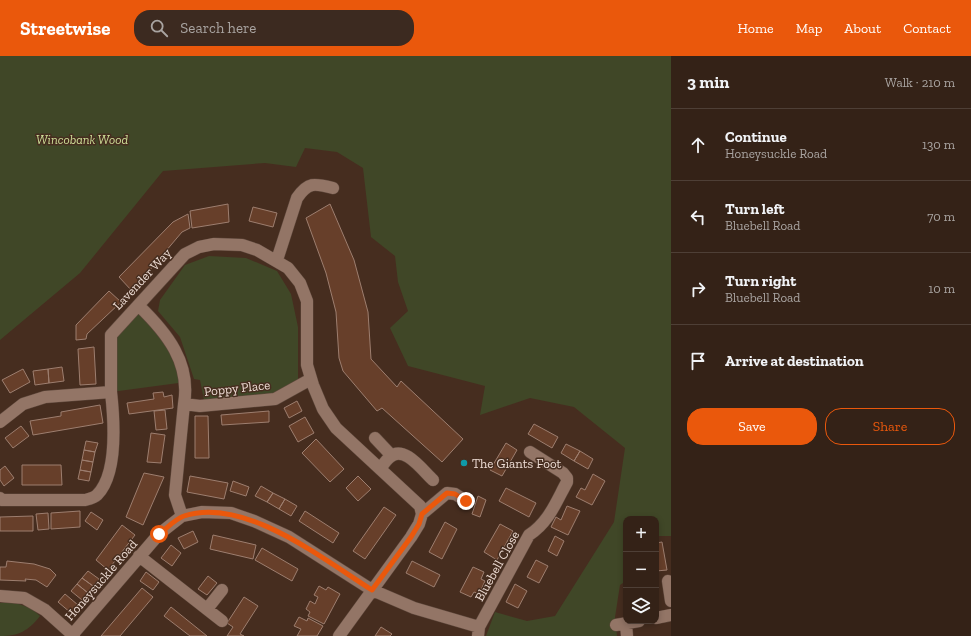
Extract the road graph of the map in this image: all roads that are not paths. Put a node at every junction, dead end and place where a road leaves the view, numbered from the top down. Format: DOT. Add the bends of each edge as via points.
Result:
graph roads {
  1 [pos="332,188"];
  2 [pos="277,260"];
  3 [pos="139,306"];
  4 [pos="311,379"];
  5 [pos="111,392"];
  6 [pos="184,404"];
  7 [pos="0,422"];
  8 [pos="375,438"];
  9 [pos="530,452"];
  10 [pos="391,456"];
  11 [pos="380,469"];
  12 [pos="433,480"];
  13 [pos="0,498"];
  14 [pos="466,501"];
  15 [pos="422,514"];
  16 [pos="182,516"];
  17 [pos="139,556"];
  18 [pos="668,581"];
  19 [pos="222,590"];
  20 [pos="372,590"];
  21 [pos="0,596"];
  22 [pos="671,601"];
  23 [pos="207,609"];
  24 [pos="671,615"];
  25 [pos="659,617"];
  26 [pos="222,621"];
  27 [pos="623,624"];
  28 [pos="478,632"];
  29 [pos="73,635"];
  30 [pos="339,636"];
  31 [pos="627,636"];
  1 -- 2 [label="street" via="318,184 309,185 302,190 297,198"];
  2 -- 3 [label="street, Lavender Way" via="242,245 214,244 199,247 185,254"];
  2 -- 4 [label="street, Lavender Way" via="288,268 300,283 307,301 307,365"];
  3 -- 5 [label="street, Lavender Way" via="111,335"];
  3 -- 6 [label="street, Poppy Place" via="158,325 178,353 186,382"];
  4 -- 6 [label="street, Poppy Place" via="275,399 200,406"];
  4 -- 11 [label="street, Lavender Way" via="323,408 336,428"];
  5 -- 7 [label="street" via="45,397 23,404"];
  5 -- 13 [label="street, Lavender Way" via="114,429 111,463 102,488 96,496 85,500"];
  6 -- 16 [label="street, Poppy Place" via="175,495"];
  8 -- 10 [label="street"];
  9 -- 28 [label="street, Bluebell Close" via="562,473 567,482 546,520 540,528 529,535"];
  10 -- 11 [label="street"];
  10 -- 12 [label="street" via="406,454"];
  11 -- 15 [label="street, Lavender Way" via="420,506"];
  14 -- 15 [label="street" via="455,494 447,493"];
  15 -- 20 [label="street" via="411,537"];
  16 -- 17 [label="street, Honeysuckle Road" via="159,534"];
  16 -- 20 [label="street, Honeysuckle Road" via="202,512 231,513 254,521 289,537"];
  17 -- 23 [label="street"];
  17 -- 29 [label="street, Honeysuckle Road"];
  18 -- 22 [label="street"];
  19 -- 23 [label="street"];
  20 -- 28 [label="street, Bluebell Close"];
  20 -- 30 [label="street"];
  21 -- 29 [label="street, Honeysuckle Road" via="24,598 45,610"];
  23 -- 26 [label="street"];
  24 -- 25 [label="street"];
  27 -- 31 [label="street" via="621,624"];
}
